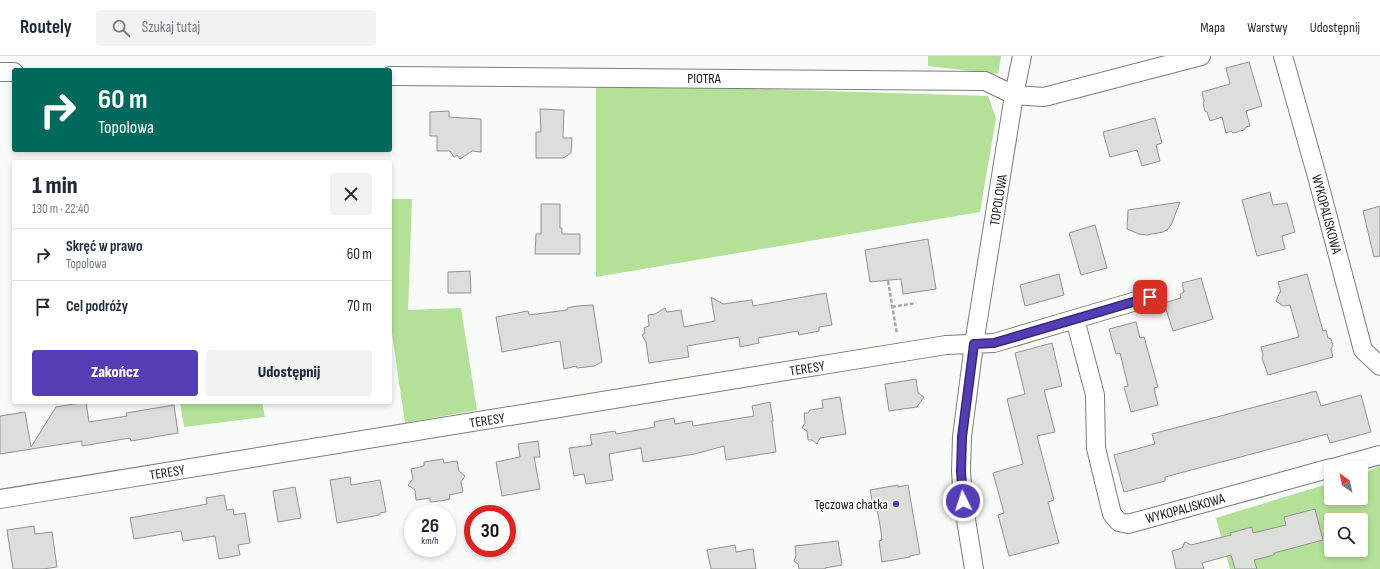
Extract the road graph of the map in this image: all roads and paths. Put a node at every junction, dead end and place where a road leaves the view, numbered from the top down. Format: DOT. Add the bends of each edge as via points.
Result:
graph roads {
  1 [pos="1022,56"];
  2 [pos="1201,56"];
  3 [pos="1283,56"];
  4 [pos="0,72"];
  5 [pos="12,72"];
  6 [pos="392,76"];
  7 [pos="1014,95"];
  8 [pos="888,281"];
  9 [pos="1150,297"];
  10 [pos="916,303"];
  11 [pos="892,307"];
  12 [pos="1075,319"];
  13 [pos="974,344"];
  14 [pos="900,353"];
  15 [pos="1380,366"];
  16 [pos="1380,455"];
  17 [pos="1358,461"];
  18 [pos="1324,470"];
  19 [pos="0,499"];
  20 [pos="974,569"];
  1 -- 7 [label="street, TOPOLOWA"];
  2 -- 7 [label="street" via="1044,97"];
  3 -- 15 [label="street, WYKOPALISKOWA" via="1363,350"];
  4 -- 5 [label="street"];
  6 -- 7 [label="street, PIOTRA" via="985,81"];
  7 -- 13 [label="street, TOPOLOWA"];
  8 -- 11 [label="path"];
  9 -- 12 [label="street"];
  10 -- 11 [label="path"];
  11 -- 14 [label="path"];
  12 -- 13 [label="street" via="994,343"];
  12 -- 18 [label="street, WYKOPALISKOWA" via="1095,395 1096,448 1112,514 1119,522 1128,524"];
  13 -- 14 [label="street, TERESY" via="946,345"];
  13 -- 20 [label="street, TOPOLOWA" via="962,437 961,471"];
  14 -- 19 [label="street, TERESY"];
  16 -- 17 [label="street, WYKOPALISKOWA"];
}
